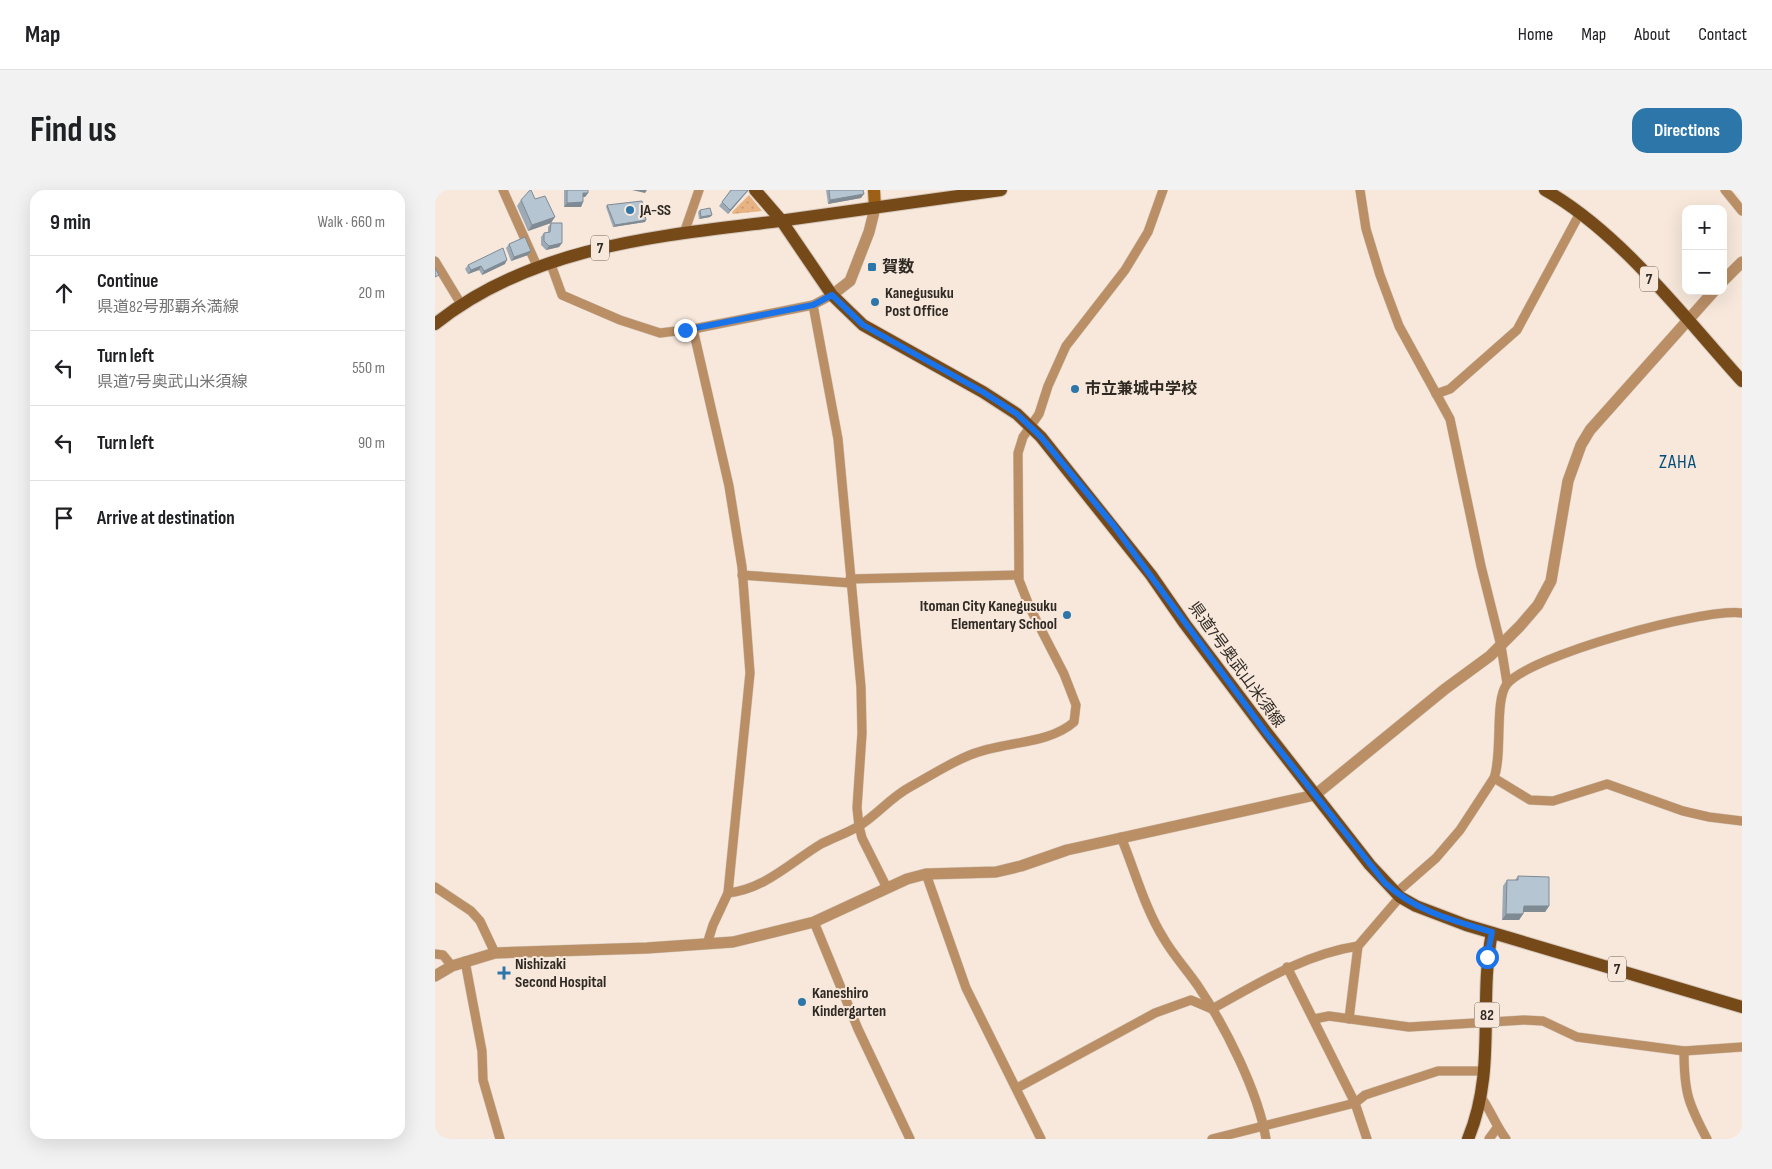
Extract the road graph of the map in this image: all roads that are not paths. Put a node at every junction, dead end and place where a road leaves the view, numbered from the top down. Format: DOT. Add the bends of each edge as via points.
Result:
graph roads {
  1 [pos="503,190"];
  2 [pos="699,190"];
  3 [pos="755,190"];
  4 [pos="874,190"];
  5 [pos="1001,190"];
  6 [pos="1163,190"];
  7 [pos="1360,190"];
  8 [pos="1545,190"];
  9 [pos="1725,190"];
  10 [pos="875,208"];
  11 [pos="1742,211"];
  12 [pos="1580,213"];
  13 [pos="781,220"];
  14 [pos="684,234"];
  15 [pos="435,261"];
  16 [pos="550,262"];
  17 [pos="1742,262"];
  18 [pos="537,266"];
  19 [pos="1727,277"];
  20 [pos="832,295"];
  21 [pos="1710,295"];
  22 [pos="461,304"];
  23 [pos="813,305"];
  24 [pos="1687,321"];
  25 [pos="435,324"];
  26 [pos="693,329"];
  27 [pos="1742,381"];
  28 [pos="1436,394"];
  29 [pos="1031,427"];
  30 [pos="742,575"];
  31 [pos="1018,575"];
  32 [pos="851,581"];
  33 [pos="1742,612"];
  34 [pos="1501,646"];
  35 [pos="1507,683"];
  36 [pos="1494,778"];
  37 [pos="1315,795"];
  38 [pos="1742,821"];
  39 [pos="859,826"];
  40 [pos="1121,837"];
  41 [pos="926,874"];
  42 [pos="435,887"];
  43 [pos="887,888"];
  44 [pos="728,893"];
  45 [pos="1398,895"];
  46 [pos="814,922"];
  47 [pos="1492,932"];
  48 [pos="707,944"];
  49 [pos="1359,946"];
  50 [pos="495,953"];
  51 [pos="435,954"];
  52 [pos="465,961"];
  53 [pos="452,966"];
  54 [pos="1287,967"];
  55 [pos="435,976"];
  56 [pos="1742,1007"];
  57 [pos="1212,1009"];
  58 [pos="1314,1019"];
  59 [pos="1349,1019"];
  60 [pos="1487,1022"];
  61 [pos="1742,1047"];
  62 [pos="1684,1051"];
  63 [pos="1485,1071"];
  64 [pos="1017,1088"];
  65 [pos="1481,1097"];
  66 [pos="1355,1104"];
  67 [pos="1264,1127"];
  68 [pos="1497,1128"];
  69 [pos="499,1139"];
  70 [pos="910,1139"];
  71 [pos="1041,1139"];
  72 [pos="1212,1139"];
  73 [pos="1266,1139"];
  74 [pos="1367,1139"];
  75 [pos="1468,1139"];
  76 [pos="1489,1139"];
  77 [pos="1506,1139"];
  78 [pos="1707,1139"];
  1 -- 18 [label="street"];
  2 -- 14 [label="street"];
  3 -- 13 [label="main road, 県道7号奥武山米須線"];
  4 -- 10 [label="main road"];
  5 -- 10 [label="main road, 7"];
  6 -- 29 [label="street" via="1148,232 1125,270 1066,346"];
  7 -- 28 [label="street" via="1366,229 1383,284 1399,326"];
  8 -- 12 [label="main road, 7"];
  9 -- 11 [label="street"];
  10 -- 13 [label="main road, 7"];
  10 -- 20 [label="street" via="850,280"];
  12 -- 24 [label="main road, 7" via="1626,254"];
  12 -- 28 [label="street" via="1517,330 1450,389"];
  13 -- 14 [label="main road, 7"];
  13 -- 20 [label="main road, 県道7号奥武山米須線 / 7"];
  14 -- 16 [label="main road, 7" via="600,248"];
  15 -- 22 [label="street"];
  16 -- 18 [label="main road, 7"];
  16 -- 26 [label="street" via="562,295 660,333"];
  17 -- 19 [label="street"];
  18 -- 22 [label="main road, 7"];
  20 -- 23 [label="street"];
  20 -- 29 [label="main road, 県道7号奥武山米須線 / 7" via="863,325 983,392"];
  21 -- 24 [label="street"];
  22 -- 25 [label="main road, 7"];
  23 -- 26 [label="street"];
  23 -- 32 [label="street" via="838,439"];
  24 -- 27 [label="main road, 7"];
  24 -- 34 [label="street" via="1590,430 1581,445 1568,481 1551,581 1538,605"];
  26 -- 30 [label="street" via="729,486"];
  28 -- 34 [label="street" via="1450,419"];
  29 -- 31 [label="street" via="1023,437 1018,453"];
  29 -- 37 [label="main road, 県道7号奥武山米須線 / 7" via="1124,540"];
  30 -- 32 [label="street"];
  30 -- 44 [label="street" via="750,673"];
  31 -- 32 [label="street"];
  31 -- 39 [label="street" via="1029,608 1064,674 1076,705 1074,722 1065,730 1043,738 971,754 904,790"];
  32 -- 39 [label="street" via="861,687"];
  33 -- 35 [label="street" via="1699,616 1596,643 1528,668"];
  34 -- 35 [label="street"];
  34 -- 37 [label="street"];
  35 -- 36 [label="street" via="1499,708 1501,725"];
  36 -- 38 [label="street" via="1530,800 1553,801 1607,784 1683,811"];
  36 -- 45 [label="street" via="1454,837"];
  37 -- 40 [label="street"];
  37 -- 45 [label="main road, 県道7号奥武山米須線 / 7"];
  39 -- 43 [label="street"];
  39 -- 44 [label="street" via="821,844 760,885"];
  40 -- 41 [label="street" via="996,872"];
  40 -- 57 [label="street" via="1154,921"];
  41 -- 43 [label="street"];
  41 -- 64 [label="street" via="966,988"];
  42 -- 50 [label="street" via="471,911 480,921"];
  43 -- 46 [label="street"];
  44 -- 48 [label="street"];
  45 -- 47 [label="main road, 県道7号奥武山米須線 / 7" via="1439,915"];
  45 -- 49 [label="street"];
  46 -- 48 [label="street" via="733,942"];
  46 -- 70 [label="street" via="858,1029"];
  47 -- 56 [label="main road, 県道7号奥武山米須線 / 7"];
  47 -- 60 [label="main road, 82" via="1487,957"];
  48 -- 50 [label="street"];
  49 -- 54 [label="street" via="1343,948"];
  49 -- 59 [label="street"];
  50 -- 52 [label="street"];
  51 -- 53 [label="street" via="443,955"];
  52 -- 53 [label="street"];
  52 -- 69 [label="street" via="483,1080"];
  53 -- 55 [label="street"];
  54 -- 57 [label="street"];
  54 -- 58 [label="street"];
  57 -- 64 [label="street" via="1191,1000 1155,1013"];
  57 -- 67 [label="street" via="1239,1058"];
  58 -- 59 [label="street" via="1329,1016"];
  58 -- 66 [label="street"];
  59 -- 60 [label="street" via="1409,1027"];
  60 -- 62 [label="street" via="1543,1022 1577,1037"];
  60 -- 63 [label="main road, 82"];
  61 -- 62 [label="street"];
  62 -- 78 [label="street" via="1687,1098"];
  63 -- 65 [label="main road, 82"];
  63 -- 66 [label="street" via="1438,1071 1365,1095"];
  64 -- 71 [label="street"];
  65 -- 68 [label="street" via="1493,1114"];
  65 -- 75 [label="main road, 82"];
  66 -- 67 [label="street"];
  66 -- 74 [label="street"];
  67 -- 72 [label="street"];
  67 -- 73 [label="street"];
  68 -- 76 [label="street"];
  68 -- 77 [label="street"];
}
